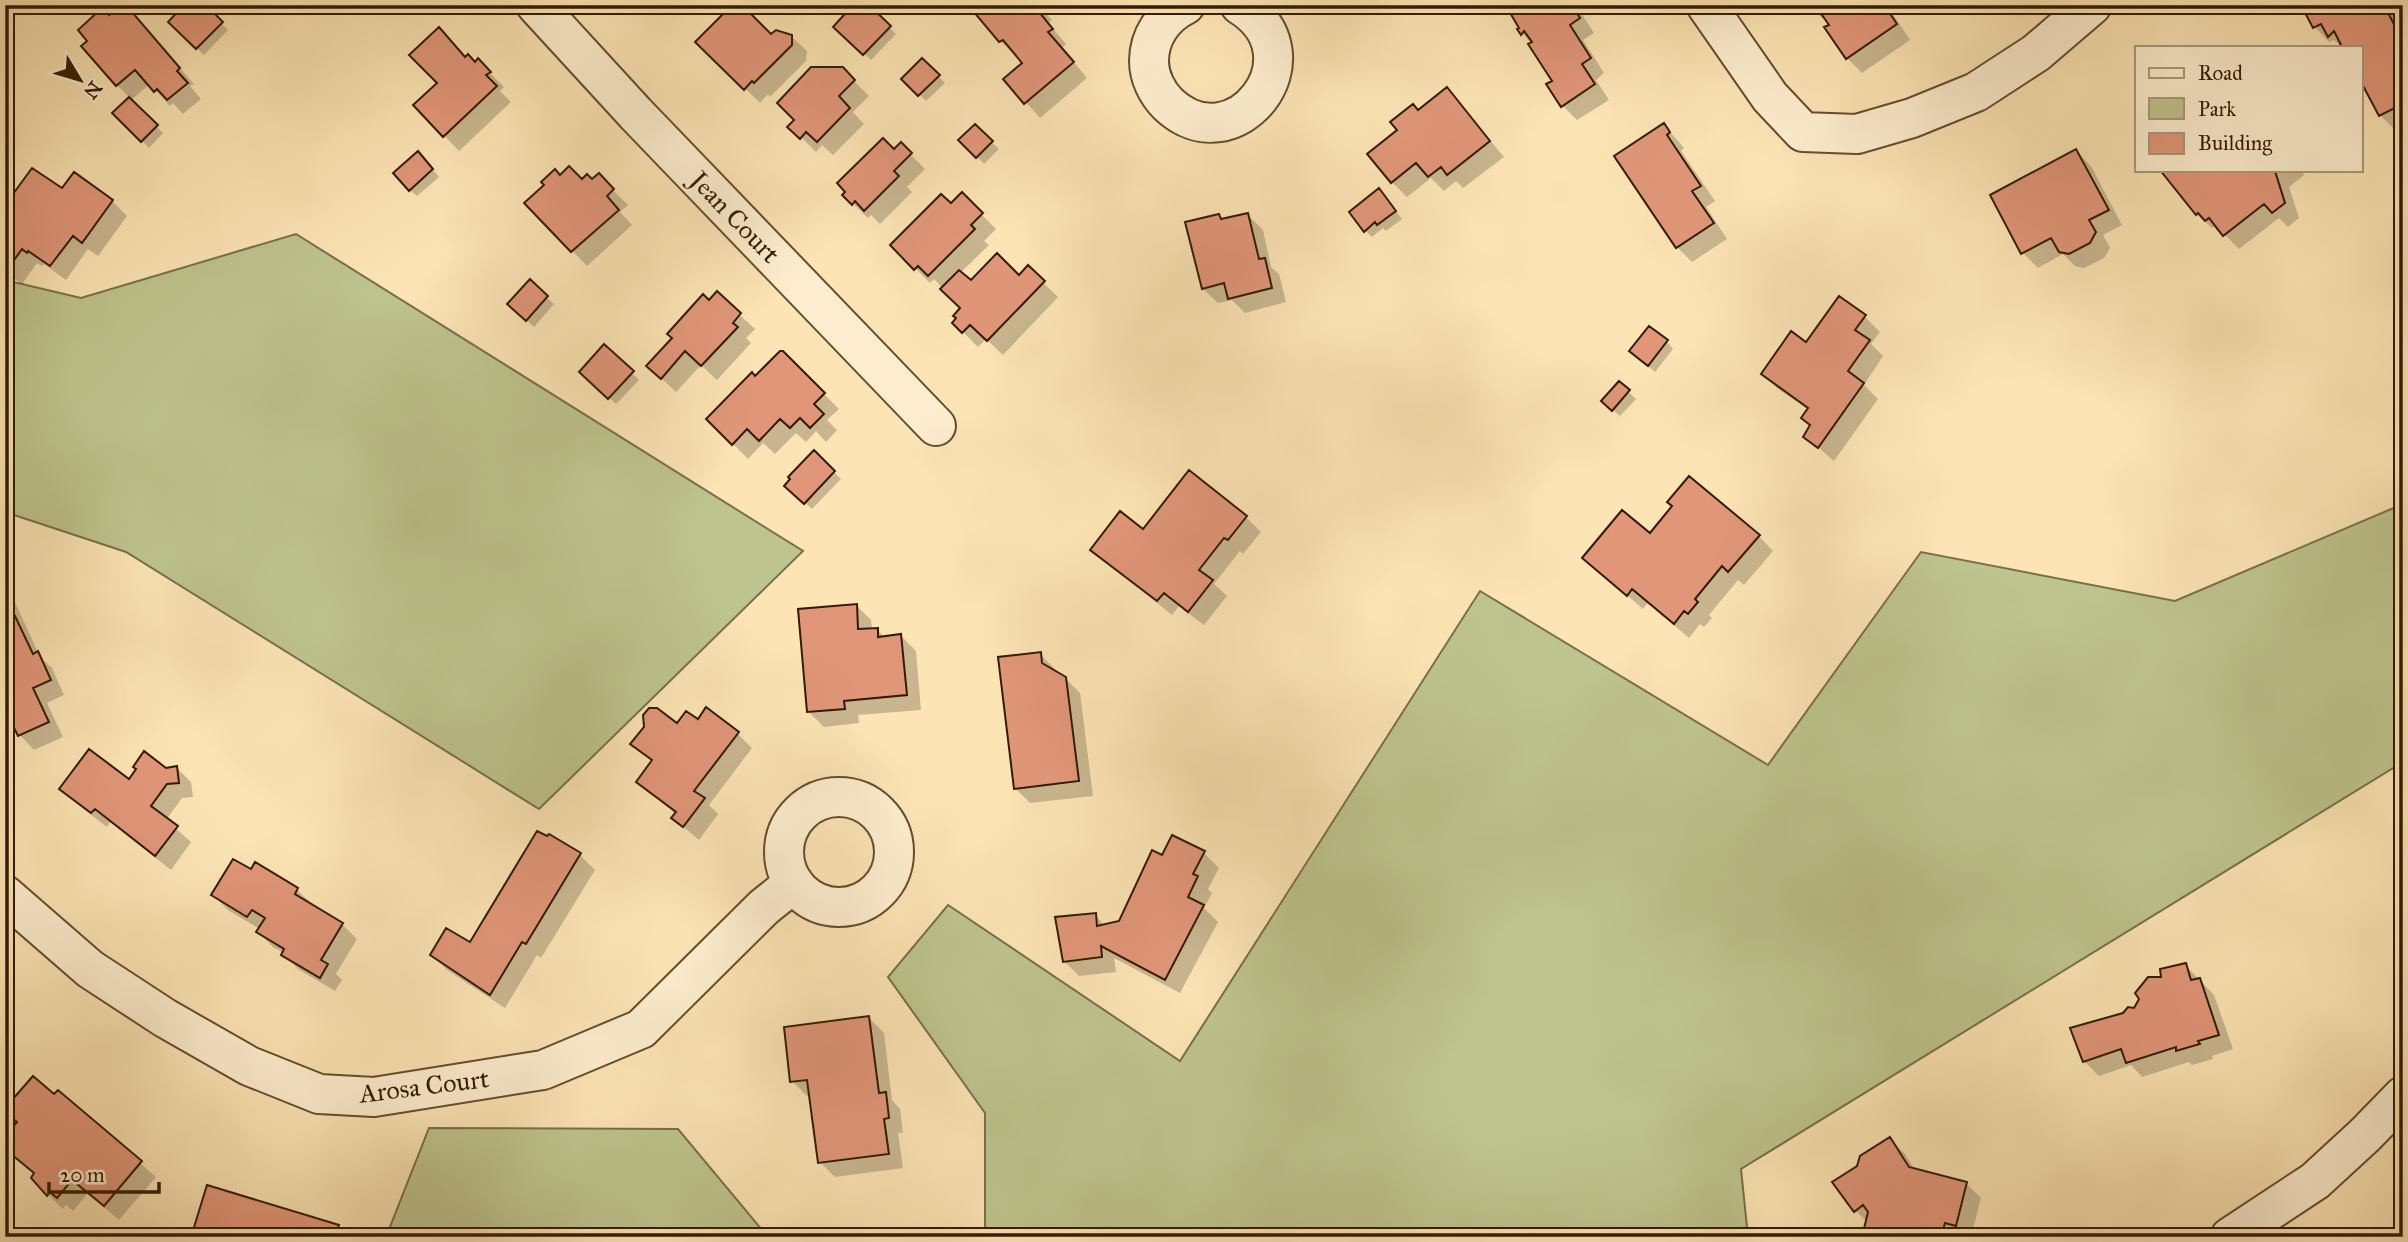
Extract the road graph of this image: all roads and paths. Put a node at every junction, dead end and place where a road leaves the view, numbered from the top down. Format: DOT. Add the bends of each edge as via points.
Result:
graph roads {
  1 [pos="536,5"];
  2 [pos="1240,5"];
  3 [pos="1706,5"];
  4 [pos="2092,5"];
  5 [pos="1177,7"];
  6 [pos="936,426"];
  7 [pos="794,883"];
  8 [pos="5,895"];
  9 [pos="2403,1096"];
  10 [pos="2230,1237"];
  1 -- 6 [label="street, Jean Court"];
  2 -- 5 [label="street" via="1266,30 1273,50 1273,71 1266,91 1252,108 1213,123 1176,112 1153,81 1149,62 1152,42"];
  3 -- 4 [label="street" via="1770,97 1803,132 1857,134 1976,92 2036,53"];
  7 -- 8 [label="street, Arosa Court" via="641,1029 543,1070 374,1097 319,1094 249,1066 90,969"];
  9 -- 10 [label="street" via="2315,1181"];
}
